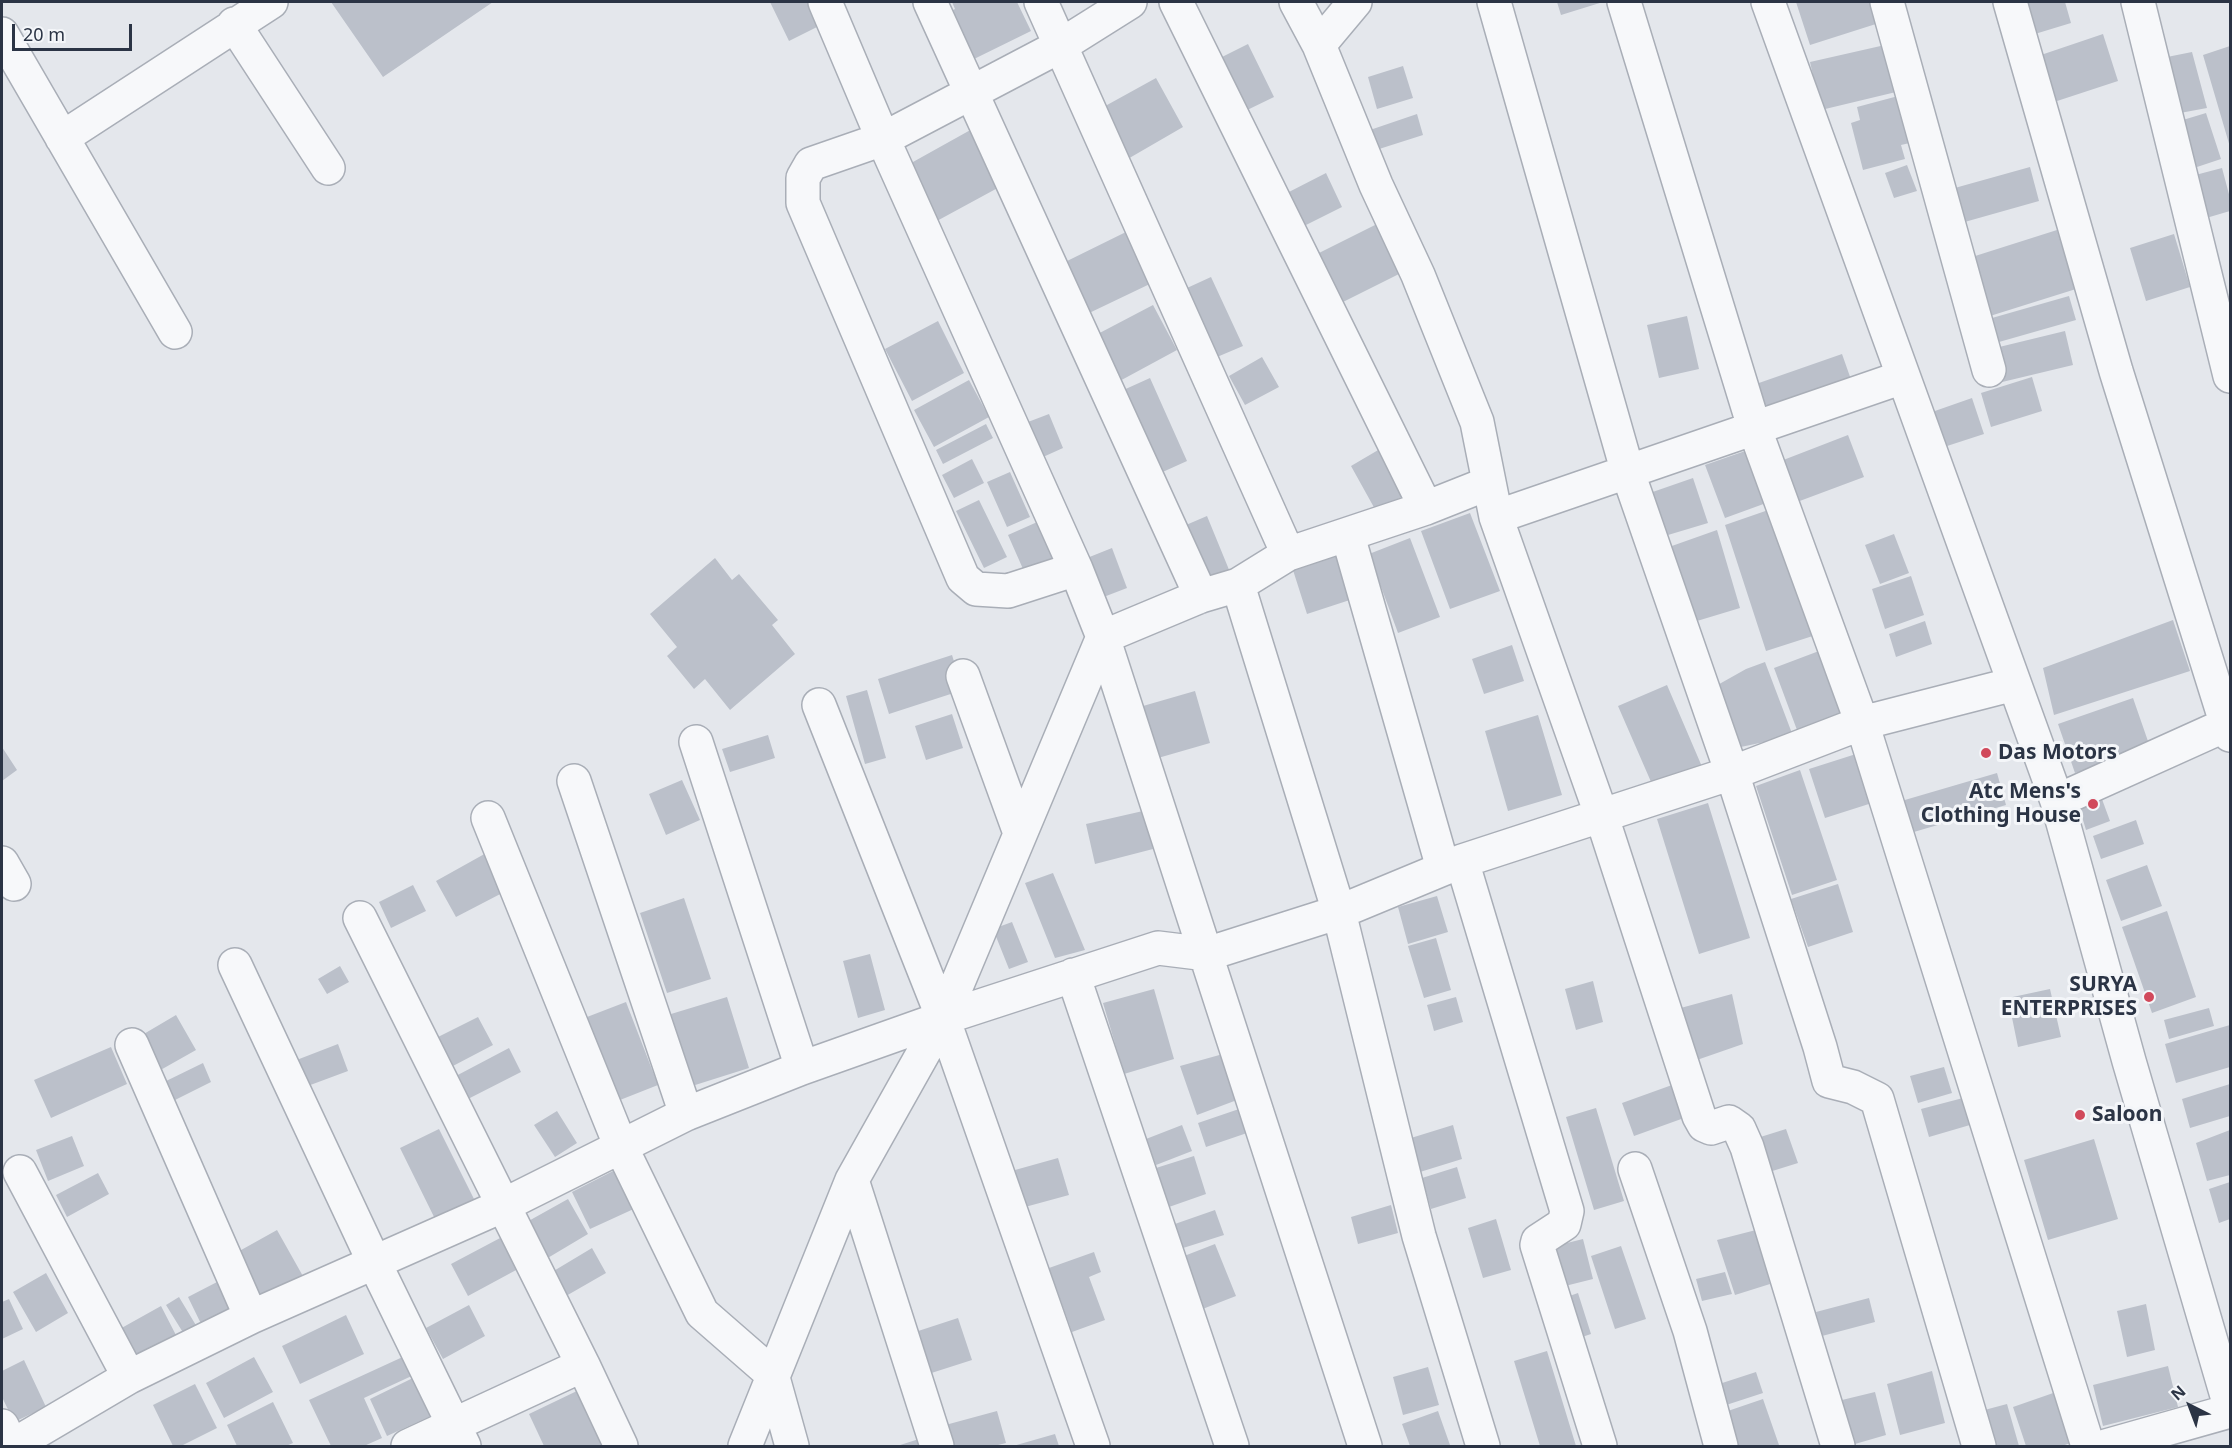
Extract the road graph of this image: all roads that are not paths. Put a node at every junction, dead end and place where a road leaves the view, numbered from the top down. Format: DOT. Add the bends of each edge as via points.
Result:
graph roads {
  1 [pos="271,2"];
  2 [pos="825,2"];
  3 [pos="930,2"];
  4 [pos="1041,2"];
  5 [pos="1130,2"];
  6 [pos="1176,2"];
  7 [pos="1296,2"];
  8 [pos="1355,2"];
  9 [pos="1494,2"];
  10 [pos="1624,2"];
  11 [pos="1767,2"];
  12 [pos="1887,2"];
  13 [pos="2010,2"];
  14 [pos="2138,2"];
  15 [pos="234,24"];
  16 [pos="2,34"];
  17 [pos="1319,45"];
  18 [pos="1060,46"];
  19 [pos="971,92"];
  20 [pos="62,138"];
  21 [pos="883,139"];
  22 [pos="328,168"];
  23 [pos="175,332"];
  24 [pos="1989,370"];
  25 [pos="2230,376"];
  26 [pos="1903,377"];
  27 [pos="1754,427"];
  28 [pos="1628,473"];
  29 [pos="1489,483"];
  30 [pos="1426,508"];
  31 [pos="1496,517"];
  32 [pos="1348,536"];
  33 [pos="1288,554"];
  34 [pos="1076,570"];
  35 [pos="1238,585"];
  36 [pos="1201,596"];
  37 [pos="1103,637"];
  38 [pos="963,676"];
  39 [pos="2014,684"];
  40 [pos="819,705"];
  41 [pos="1862,723"];
  42 [pos="2229,727"];
  43 [pos="696,742"];
  44 [pos="1732,773"];
  45 [pos="574,782"];
  46 [pos="2057,801"];
  47 [pos="1602,814"];
  48 [pos="488,818"];
  49 [pos="1020,833"];
  50 [pos="1453,865"];
  51 [pos="1339,912"];
  52 [pos="360,918"];
  53 [pos="1207,954"];
  54 [pos="236,965"];
  55 [pos="1073,975"];
  56 [pos="943,1018"];
  57 [pos="132,1046"];
  58 [pos="802,1068"];
  59 [pos="686,1114"];
  60 [pos="621,1148"];
  61 [pos="1635,1169"];
  62 [pos="20,1172"];
  63 [pos="852,1180"];
  64 [pos="504,1205"];
  65 [pos="375,1264"];
  66 [pos="251,1317"];
  67 [pos="583,1365"];
  68 [pos="772,1374"];
  69 [pos="129,1377"];
  70 [pos="2230,1406"];
  71 [pos="2230,1411"];
  72 [pos="2,1426"];
  73 [pos="459,1436"];
  74 [pos="408,1446"];
  75 [pos="621,1446"];
  76 [pos="745,1446"];
  77 [pos="792,1446"];
  78 [pos="937,1446"];
  79 [pos="1093,1446"];
  80 [pos="1232,1446"];
  81 [pos="1365,1446"];
  82 [pos="1483,1446"];
  83 [pos="1600,1446"];
  84 [pos="1721,1446"];
  85 [pos="1839,1446"];
  86 [pos="1979,1446"];
  87 [pos="2088,1446"];
  88 [pos="2106,1446"];
  1 -- 15 [label="street"];
  2 -- 21 [label="street"];
  3 -- 19 [label="street"];
  4 -- 18 [label="street"];
  5 -- 18 [label="street"];
  6 -- 30 [label="street"];
  7 -- 17 [label="street"];
  8 -- 17 [label="street"];
  9 -- 28 [label="street"];
  10 -- 27 [label="street"];
  11 -- 26 [label="street"];
  12 -- 24 [label="street"];
  13 -- 42 [label="street" via="2116,371"];
  14 -- 25 [label="street"];
  15 -- 20 [label="street"];
  15 -- 22 [label="street"];
  16 -- 20 [label="street"];
  17 -- 29 [label="street" via="1477,422"];
  18 -- 19 [label="street"];
  18 -- 33 [label="street"];
  19 -- 21 [label="street"];
  19 -- 36 [label="street"];
  20 -- 23 [label="street"];
  21 -- 34 [label="street"];
  21 -- 34 [label="street" via="811,164 803,178 802,203 963,578 976,589 1008,591"];
  26 -- 27 [label="street"];
  26 -- 39 [label="street"];
  27 -- 28 [label="street"];
  27 -- 41 [label="street"];
  28 -- 31 [label="street"];
  28 -- 44 [label="street"];
  29 -- 30 [label="street"];
  29 -- 31 [label="street"];
  30 -- 32 [label="street"];
  31 -- 47 [label="street"];
  32 -- 33 [label="street"];
  32 -- 50 [label="street"];
  33 -- 35 [label="street"];
  34 -- 37 [label="street"];
  35 -- 36 [label="street"];
  35 -- 51 [label="street"];
  36 -- 37 [label="street"];
  37 -- 49 [label="street"];
  37 -- 53 [label="street"];
  38 -- 49 [label="street"];
  39 -- 41 [label="street"];
  39 -- 46 [label="street"];
  40 -- 56 [label="street"];
  41 -- 44 [label="street"];
  41 -- 87 [label="street"];
  42 -- 46 [label="street"];
  43 -- 58 [label="street"];
  44 -- 47 [label="street"];
  44 -- 86 [label="street" via="1829,1081 1877,1099"];
  45 -- 59 [label="street"];
  46 -- 70 [label="street"];
  47 -- 50 [label="street"];
  47 -- 85 [label="street" via="1699,1116 1711,1128 1728,1122 1734,1125 1747,1147"];
  48 -- 60 [label="street"];
  49 -- 56 [label="street"];
  50 -- 51 [label="street"];
  50 -- 83 [label="street" via="1567,1211 1564,1224 1537,1245"];
  51 -- 53 [label="street"];
  51 -- 82 [label="street" via="1419,1236"];
  52 -- 64 [label="street"];
  53 -- 55 [label="street" via="1158,948"];
  53 -- 81 [label="street"];
  54 -- 65 [label="street"];
  55 -- 56 [label="street"];
  55 -- 80 [label="street"];
  56 -- 58 [label="street"];
  56 -- 63 [label="street"];
  56 -- 79 [label="street"];
  57 -- 66 [label="street"];
  58 -- 59 [label="street"];
  59 -- 60 [label="street"];
  60 -- 64 [label="street"];
  60 -- 68 [label="street" via="702,1313"];
  61 -- 84 [label="street" via="1690,1331"];
  62 -- 69 [label="street"];
  63 -- 68 [label="street"];
  63 -- 78 [label="street"];
  64 -- 65 [label="street"];
  64 -- 67 [label="street"];
  65 -- 66 [label="street"];
  65 -- 73 [label="street"];
  66 -- 69 [label="street"];
  67 -- 73 [label="street"];
  67 -- 75 [label="street"];
  68 -- 76 [label="street"];
  68 -- 77 [label="street"];
  69 -- 72 [label="street" via="12,1446"];
  71 -- 88 [label="street"];
  73 -- 74 [label="street"];
}
